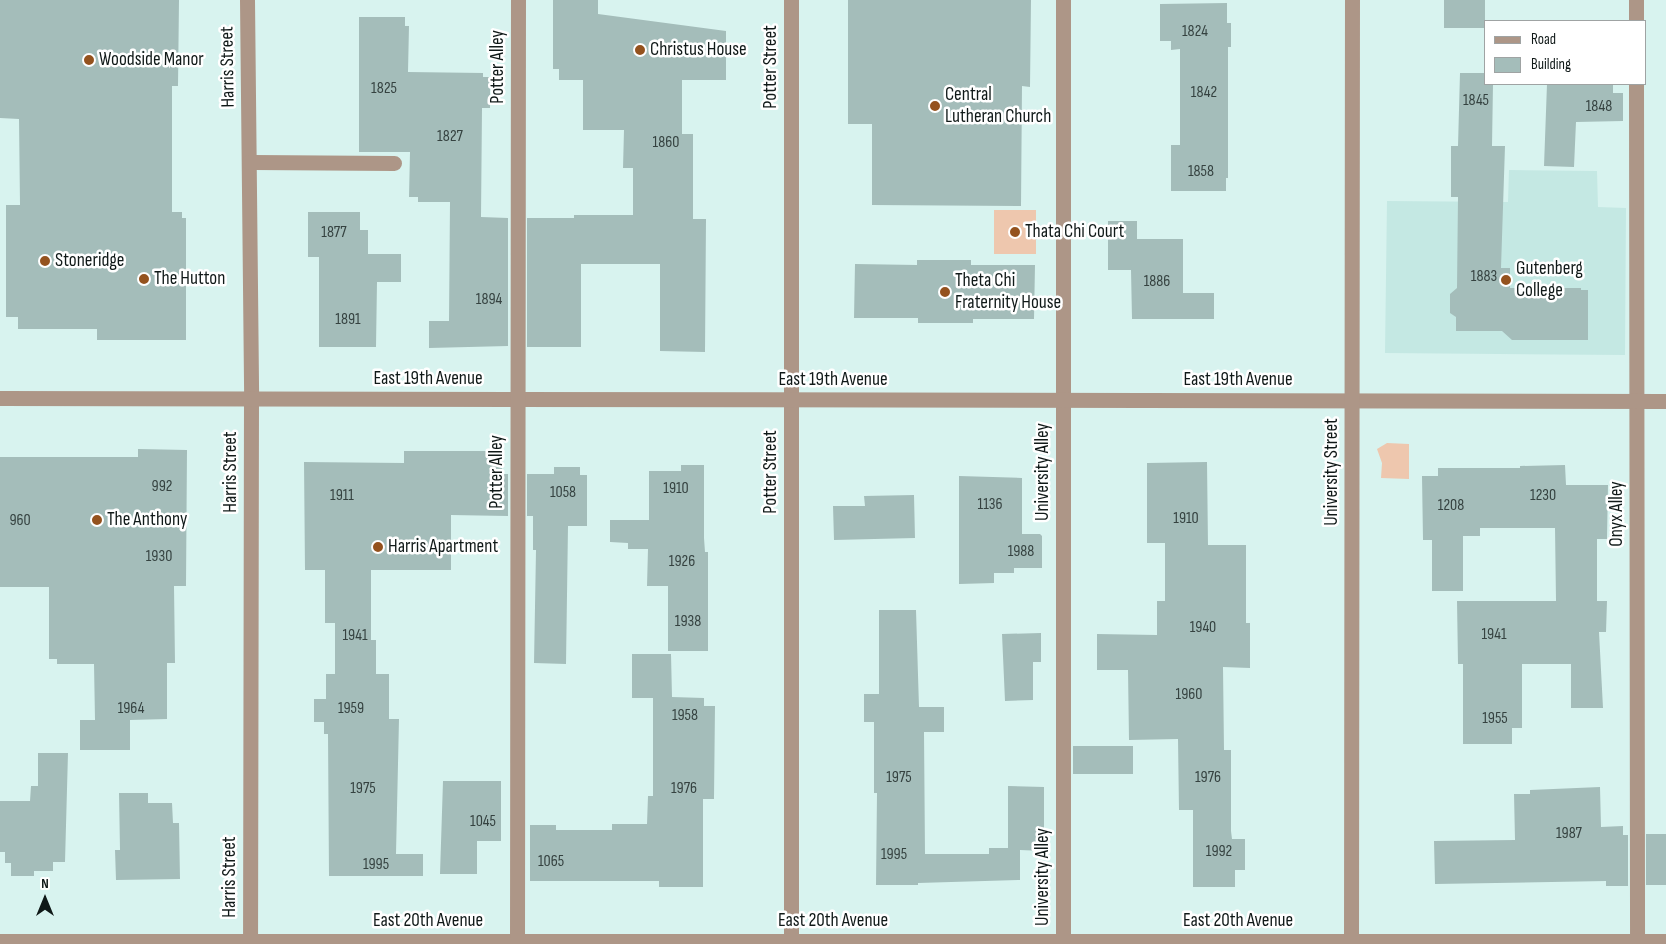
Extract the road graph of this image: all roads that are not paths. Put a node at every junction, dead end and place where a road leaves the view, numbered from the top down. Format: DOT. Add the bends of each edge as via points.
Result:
graph roads {
  1 [pos="247,0"];
  2 [pos="518,0"];
  3 [pos="791,0"];
  4 [pos="1063,0"];
  5 [pos="1352,0"];
  6 [pos="1636,0"];
  7 [pos="1636,20"];
  8 [pos="1636,85"];
  9 [pos="249,162"];
  10 [pos="394,164"];
  11 [pos="0,398"];
  12 [pos="251,398"];
  13 [pos="518,399"];
  14 [pos="791,400"];
  15 [pos="1063,400"];
  16 [pos="1352,401"];
  17 [pos="1637,401"];
  18 [pos="1666,401"];
  19 [pos="0,941"];
  20 [pos="250,942"];
  21 [pos="517,942"];
  22 [pos="791,942"];
  23 [pos="1063,942"];
  24 [pos="1666,942"];
  25 [pos="1351,943"];
  26 [pos="1637,943"];
  1 -- 9 [label="street, Harris Street"];
  2 -- 13 [label="street, Potter Alley"];
  3 -- 14 [label="street, Potter Street"];
  4 -- 15 [label="street, University Alley"];
  5 -- 16 [label="street, University Street"];
  6 -- 7 [label="street"];
  8 -- 17 [label="street, Onyx Alley"];
  9 -- 10 [label="street"];
  9 -- 12 [label="street, Harris Street"];
  11 -- 12 [label="street, East 19th Avenue"];
  12 -- 13 [label="street, East 19th Avenue"];
  12 -- 20 [label="street, Harris Street"];
  13 -- 14 [label="street, East 19th Avenue"];
  13 -- 21 [label="street, Potter Alley"];
  14 -- 15 [label="street, East 19th Avenue"];
  14 -- 22 [label="street, Potter Street"];
  15 -- 16 [label="street, East 19th Avenue"];
  15 -- 23 [label="street, University Alley"];
  16 -- 17 [label="street, East 19th Avenue"];
  16 -- 25 [label="street, University Street"];
  17 -- 18 [label="street, East 19th Avenue"];
  17 -- 26 [label="street, Onyx Alley"];
  19 -- 20 [label="street, East 20th Avenue"];
  20 -- 21 [label="street, East 20th Avenue"];
  21 -- 22 [label="street, East 20th Avenue"];
  22 -- 23 [label="street, East 20th Avenue"];
  23 -- 25 [label="street, East 20th Avenue"];
  24 -- 26 [label="street, East 20th Avenue"];
  25 -- 26 [label="street, East 20th Avenue"];
}
